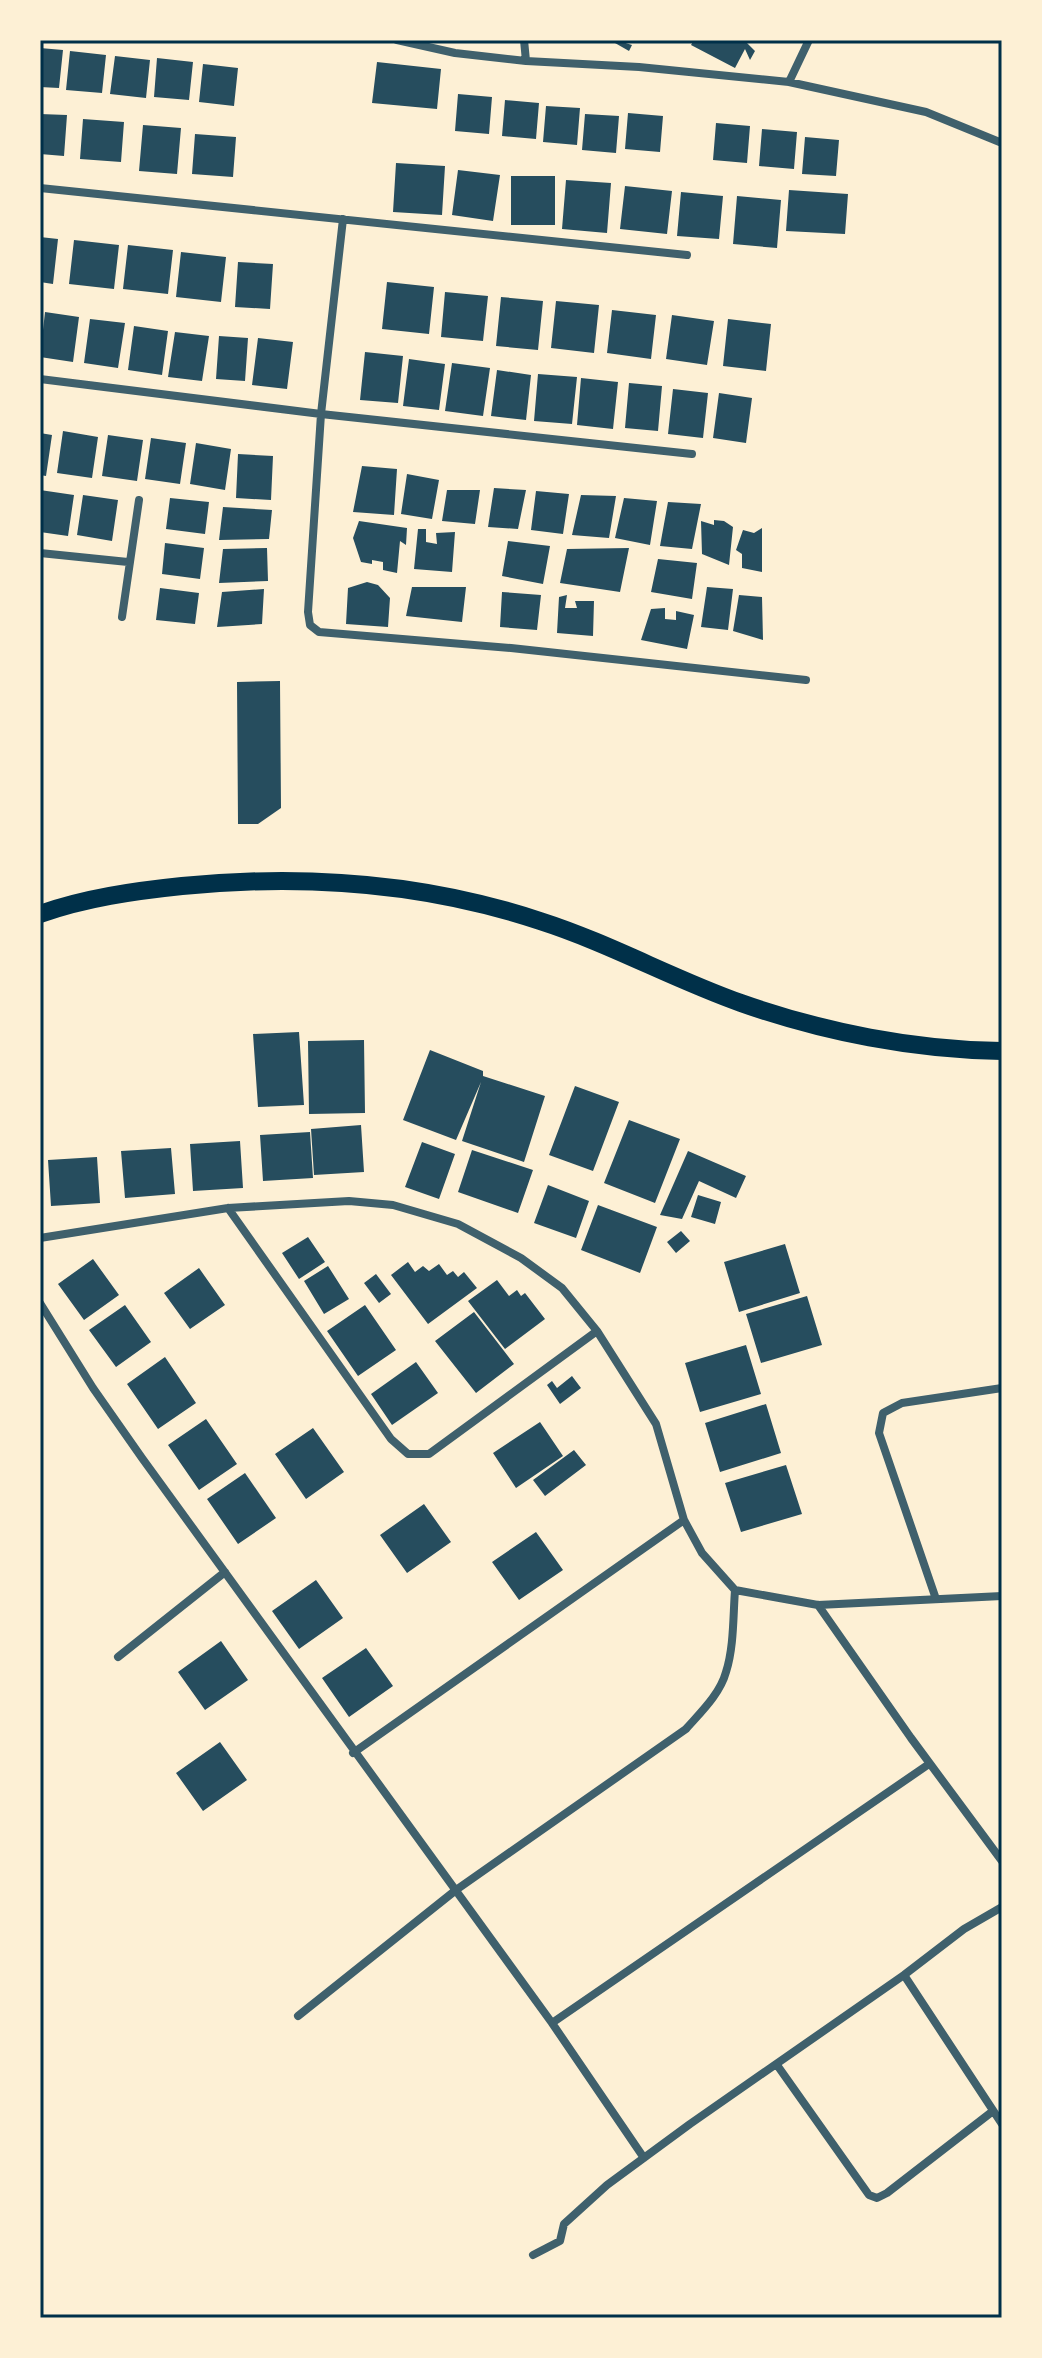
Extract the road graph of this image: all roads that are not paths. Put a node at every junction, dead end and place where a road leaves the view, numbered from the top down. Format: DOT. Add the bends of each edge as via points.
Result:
graph roads {
  1 [pos="397,40"];
  2 [pos="524,40"];
  3 [pos="809,40"];
  4 [pos="526,61"];
  5 [pos="789,82"];
  6 [pos="1002,143"];
  7 [pos="40,188"];
  8 [pos="343,219"];
  9 [pos="687,255"];
  10 [pos="40,379"];
  11 [pos="321,414"];
  12 [pos="692,454"];
  13 [pos="139,500"];
  14 [pos="40,553"];
  15 [pos="128,562"];
  16 [pos="122,617"];
  17 [pos="806,680"];
  18 [pos="40,914"];
  19 [pos="1002,1051"];
  20 [pos="228,1208"];
  21 [pos="40,1238"];
  22 [pos="40,1303"];
  23 [pos="597,1331"];
  24 [pos="1002,1388"];
  25 [pos="684,1520"];
  26 [pos="225,1572"];
  27 [pos="735,1590"];
  28 [pos="1002,1596"];
  29 [pos="936,1599"];
  30 [pos="818,1605"];
  31 [pos="118,1657"];
  32 [pos="353,1753"];
  33 [pos="929,1764"];
  34 [pos="1002,1861"];
  35 [pos="456,1890"];
  36 [pos="1002,1907"];
  37 [pos="904,1975"];
  38 [pos="298,2016"];
  39 [pos="552,2023"];
  40 [pos="777,2065"];
  41 [pos="993,2111"];
  42 [pos="1002,2124"];
  43 [pos="644,2158"];
  44 [pos="533,2255"];
  1 -- 4 [label="street"];
  2 -- 4 [label="street"];
  3 -- 5 [label="street"];
  4 -- 5 [label="street"];
  5 -- 6 [label="street" via="926,112"];
  7 -- 8 [label="street"];
  8 -- 9 [label="street"];
  8 -- 11 [label="street"];
  10 -- 11 [label="street"];
  11 -- 12 [label="street"];
  11 -- 17 [label="street" via="308,612 310,625 319,632"];
  13 -- 15 [label="street"];
  14 -- 15 [label="street"];
  15 -- 16 [label="street"];
  18 -- 19 [label="main road" via="138,891 232,881 380,885 462,898 541,921 740,1003 816,1025 951,1048"];
  20 -- 21 [label="street"];
  20 -- 23 [label="street" via="349,1201 393,1205 458,1224 521,1258 562,1288"];
  20 -- 23 [label="street" via="391,1439 408,1454 429,1454"];
  22 -- 26 [label="street" via="93,1388"];
  23 -- 25 [label="street" via="656,1424"];
  24 -- 29 [label="street" via="902,1403 883,1413 879,1433"];
  25 -- 27 [label="street" via="702,1553"];
  25 -- 32 [label="street"];
  26 -- 31 [label="street"];
  26 -- 32 [label="street"];
  27 -- 30 [label="street"];
  27 -- 35 [label="street" via="726,1673 686,1729"];
  28 -- 29 [label="street"];
  29 -- 30 [label="street"];
  30 -- 33 [label="street"];
  32 -- 35 [label="street"];
  33 -- 34 [label="street"];
  33 -- 39 [label="street"];
  35 -- 38 [label="street"];
  35 -- 39 [label="street"];
  36 -- 37 [label="street"];
  37 -- 40 [label="street"];
  37 -- 41 [label="street"];
  39 -- 43 [label="street"];
  40 -- 41 [label="street" via="869,2195 877,2198"];
  40 -- 43 [label="street"];
  41 -- 42 [label="street"];
  43 -- 44 [label="street" via="571,2216 560,2241"];
}
